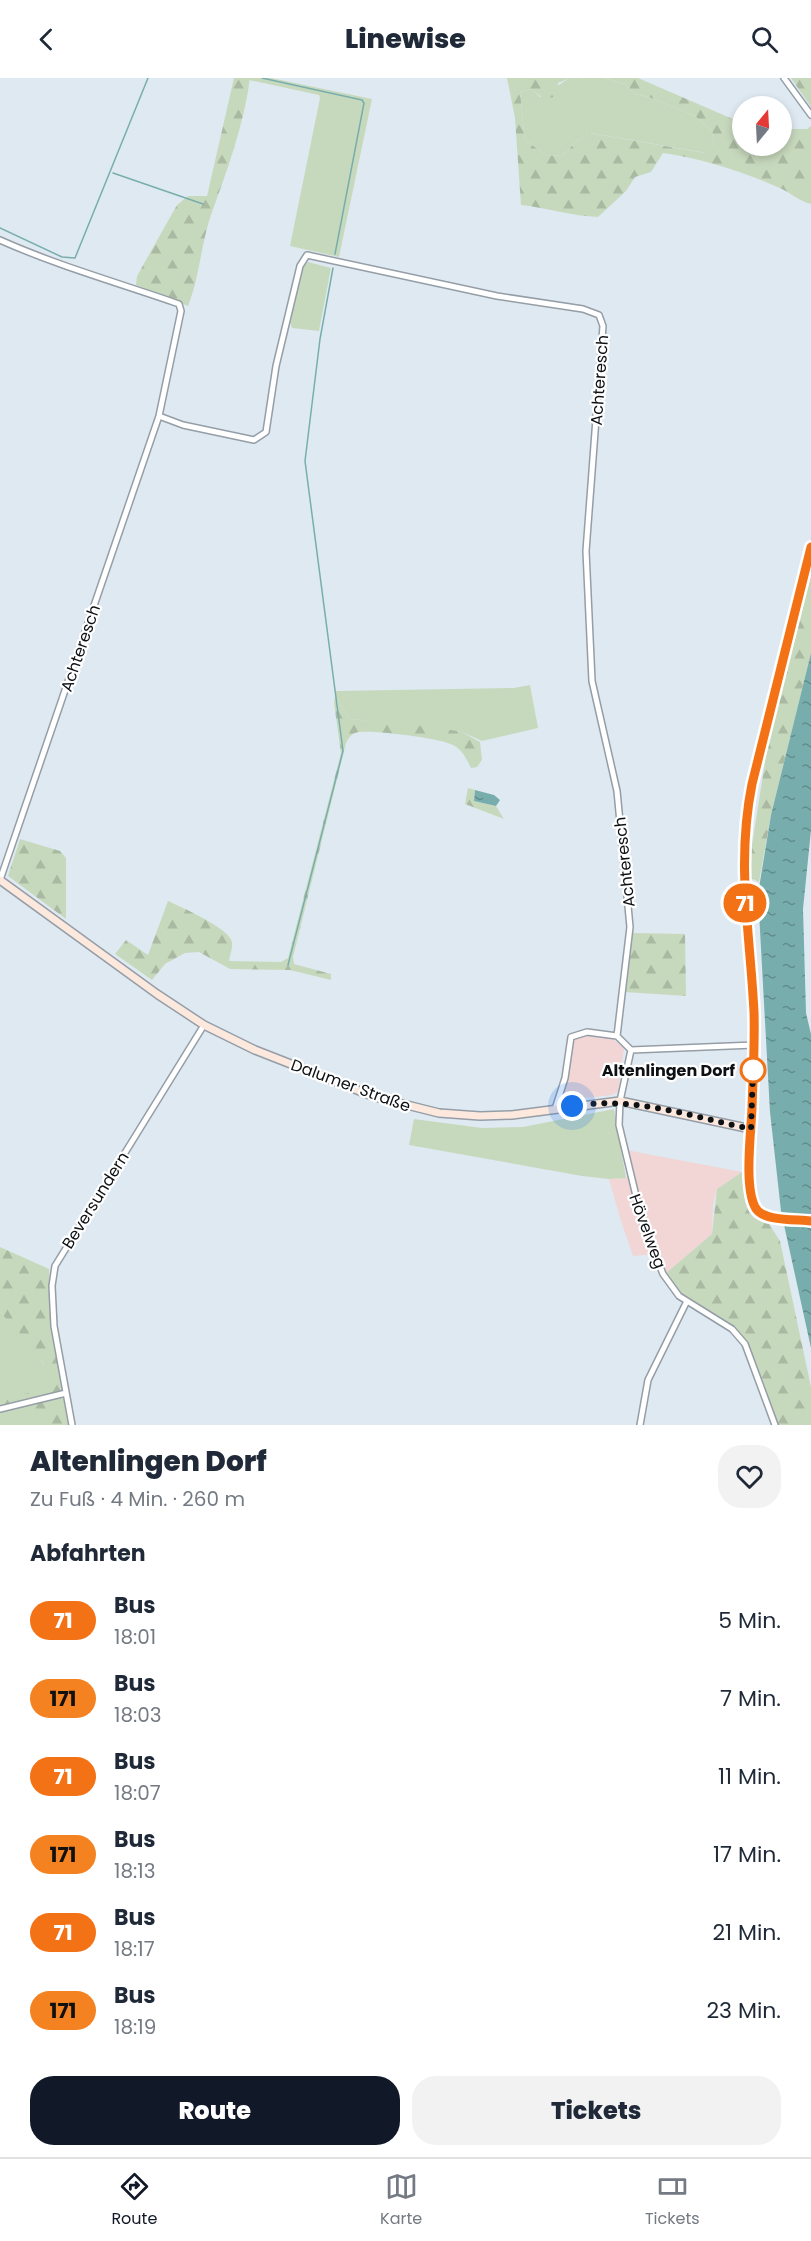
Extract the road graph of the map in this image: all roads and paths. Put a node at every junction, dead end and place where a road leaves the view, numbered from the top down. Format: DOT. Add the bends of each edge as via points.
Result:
graph roads {
  1 [pos="784,78"];
  2 [pos="811,115"];
  3 [pos="0,240"];
  4 [pos="159,416"];
  5 [pos="811,546"];
  6 [pos="0,880"];
  7 [pos="204,1025"];
  8 [pos="617,1036"];
  9 [pos="754,1045"];
  10 [pos="631,1050"];
  11 [pos="620,1101"];
  12 [pos="555,1109"];
  13 [pos="751,1129"];
  14 [pos="811,1221"];
  15 [pos="687,1301"];
  16 [pos="66,1393"];
  17 [pos="0,1409"];
  18 [pos="72,1425"];
  19 [pos="640,1425"];
  20 [pos="775,1425"];
  1 -- 2 [label="street"];
  3 -- 4 [label="street, Achteresch" via="63,267 92,273 179,304 181,311"];
  4 -- 6 [label="street, Achteresch"];
  4 -- 8 [label="street, Achteresch" via="233,437 254,440 266,432 276,366 300,266 307,255 599,315 603,326 586,551 592,681 617,791 630,927"];
  5 -- 9 [label="main road" via="745,824 743,879"];
  6 -- 7 [label="main road, Dalumer Straße"];
  7 -- 12 [label="main road, Dalumer Straße" via="264,1054 412,1108 458,1116"];
  7 -- 16 [label="street, Beversundern" via="55,1266 52,1307"];
  8 -- 10 [label="street"];
  8 -- 12 [label="street" via="587,1032 571,1037 565,1078"];
  9 -- 10 [label="street"];
  9 -- 13 [label="main road"];
  10 -- 11 [label="street"];
  11 -- 12 [label="main road, Dalumer Straße"];
  11 -- 13 [label="main road, Dalumer Straße"];
  11 -- 15 [label="street, Hövelweg" via="619,1125 642,1221 663,1274"];
  13 -- 14 [label="main road" via="752,1200 758,1211"];
  15 -- 19 [label="street" via="648,1380"];
  15 -- 20 [label="street, Hövelweg" via="732,1329 745,1344"];
  16 -- 17 [label="street"];
  16 -- 18 [label="street, Beversundern"];
}
